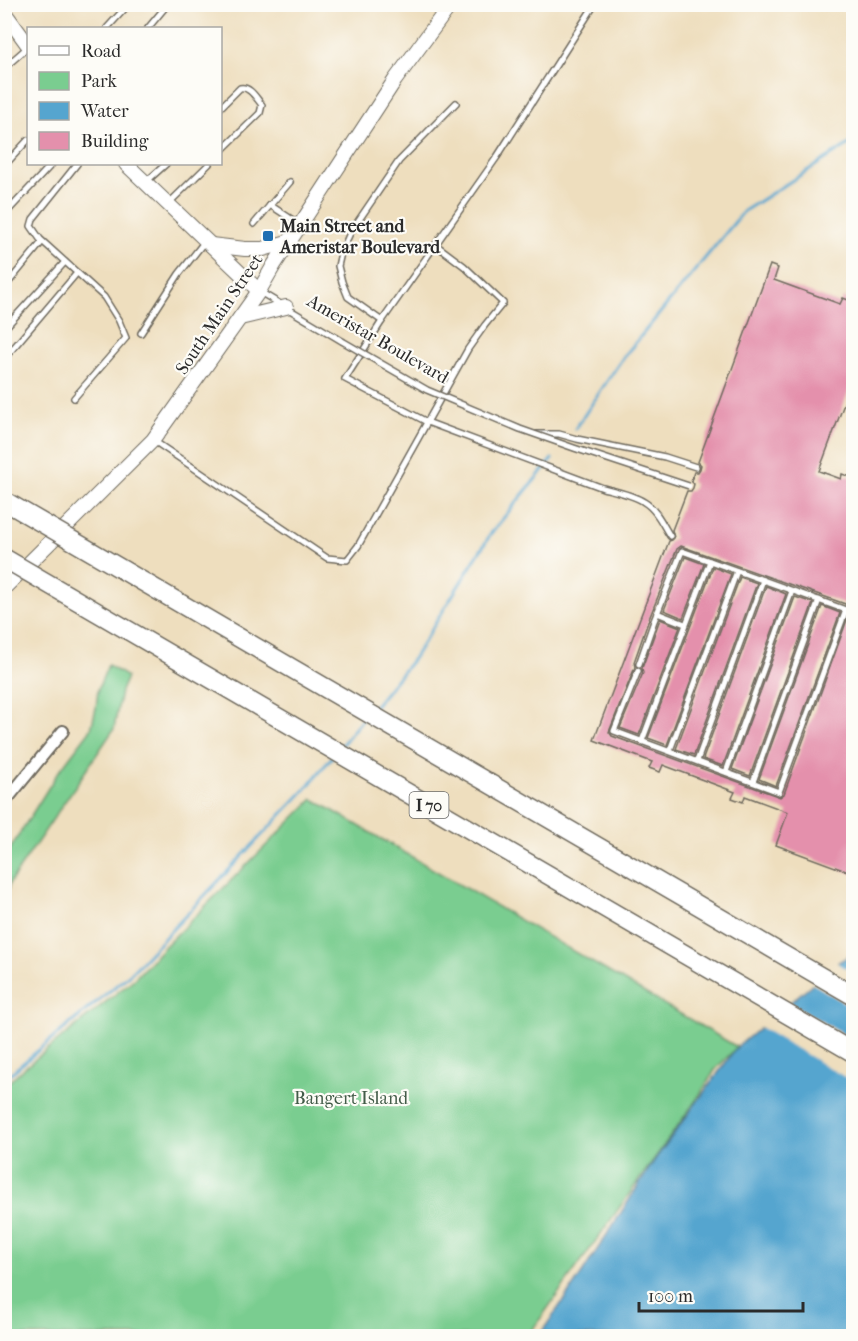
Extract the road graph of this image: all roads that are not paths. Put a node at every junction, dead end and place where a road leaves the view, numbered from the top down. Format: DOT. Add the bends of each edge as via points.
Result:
graph roads {
  1 [pos="129,4"];
  2 [pos="168,4"];
  3 [pos="451,4"];
  4 [pos="596,4"];
  5 [pos="7,20"];
  6 [pos="108,27"];
  7 [pos="149,27"];
  8 [pos="27,45"];
  9 [pos="27,47"];
  10 [pos="4,68"];
  11 [pos="456,103"];
  12 [pos="222,106"];
  13 [pos="27,141"];
  14 [pos="222,150"];
  15 [pos="51,165"];
  16 [pos="76,165"];
  17 [pos="127,165"];
  18 [pos="165,165"];
  19 [pos="207,165"];
  20 [pos="4,166"];
  21 [pos="146,182"];
  22 [pos="290,182"];
  23 [pos="168,204"];
  24 [pos="270,205"];
  25 [pos="4,212"];
  26 [pos="254,224"];
  27 [pos="301,226"];
  28 [pos="291,241"];
  29 [pos="42,242"];
  30 [pos="208,242"];
  31 [pos="436,246"];
  32 [pos="65,262"];
  33 [pos="77,273"];
  34 [pos="4,288"];
  35 [pos="259,291"];
  36 [pos="288,308"];
  37 [pos="240,318"];
  38 [pos="382,321"];
  39 [pos="4,330"];
  40 [pos="141,333"];
  41 [pos="4,359"];
  42 [pos="74,398"];
  43 [pos="427,422"];
  44 [pos="536,434"];
  45 [pos="153,440"];
  46 [pos="696,467"];
  47 [pos="689,486"];
  48 [pos="8,503"];
  49 [pos="670,536"];
  50 [pos="4,558"];
  51 [pos="710,561"];
  52 [pos="737,571"];
  53 [pos="763,580"];
  54 [pos="4,588"];
  55 [pos="792,591"];
  56 [pos="819,600"];
  57 [pos="657,613"];
  58 [pos="686,624"];
  59 [pos="63,731"];
  60 [pos="642,741"];
  61 [pos="670,750"];
  62 [pos="697,761"];
  63 [pos="726,772"];
  64 [pos="753,782"];
  65 [pos="4,803"];
  66 [pos="854,996"];
  67 [pos="854,1053"];
  1 -- 6 [label="lane"];
  2 -- 7 [label="lane"];
  3 -- 27 [label="street, South Main Street" via="395,81"];
  4 -- 31 [label="lane"];
  5 -- 8 [label="street"];
  9 -- 10 [label="lane"];
  11 -- 38 [label="lane" via="399,161 350,233 341,253 338,266 348,297"];
  12 -- 14 [label="lane" via="243,87 262,105 260,112"];
  13 -- 20 [label="lane"];
  15 -- 25 [label="lane"];
  16 -- 29 [label="lane" via="31,223"];
  17 -- 21 [label="street, Ameristar Boulevard"];
  18 -- 21 [label="lane"];
  19 -- 23 [label="lane"];
  21 -- 23 [label="street, Ameristar Boulevard"];
  22 -- 24 [label="lane"];
  23 -- 30 [label="street, Ameristar Boulevard"];
  24 -- 26 [label="lane"];
  24 -- 27 [label="lane"];
  27 -- 28 [label="street, South Main Street"];
  28 -- 30 [label="street" via="262,249"];
  28 -- 35 [label="street, South Main Street"];
  29 -- 32 [label="lane"];
  29 -- 34 [label="lane"];
  30 -- 35 [label="street, Ameristar Boulevard"];
  30 -- 40 [label="lane" via="179,274"];
  31 -- 38 [label="lane"];
  31 -- 43 [label="lane" via="503,303 468,349"];
  32 -- 33 [label="lane"];
  32 -- 39 [label="lane"];
  33 -- 41 [label="lane"];
  33 -- 42 [label="lane" via="104,297 126,338"];
  35 -- 36 [label="lane, Ameristar Boulevard"];
  35 -- 37 [label="street, South Main Street"];
  36 -- 37 [label="street"];
  36 -- 44 [label="lane, Ameristar Boulevard, bridge" via="427,390"];
  37 -- 45 [label="street, South Main Street"];
  38 -- 43 [label="lane" via="345,379"];
  43 -- 45 [label="lane" via="346,560 327,558"];
  43 -- 49 [label="lane" via="645,502"];
  44 -- 46 [label="lane" via="559,434"];
  44 -- 47 [label="lane, Ameristar Boulevard, bridge"];
  45 -- 54 [label="street, South Main Street"];
  48 -- 66 [label="highway, bridge"];
  50 -- 67 [label="highway, I 70, bridge"];
  51 -- 52 [label="lane"];
  51 -- 57 [label="lane" via="681,551"];
  51 -- 58 [label="lane"];
  52 -- 53 [label="lane"];
  52 -- 61 [label="lane"];
  53 -- 55 [label="lane"];
  53 -- 62 [label="lane"];
  55 -- 56 [label="lane"];
  55 -- 63 [label="lane"];
  56 -- 64 [label="lane"];
  56 -- 64 [label="lane" via="846,610 843,621 779,792"];
  57 -- 58 [label="lane"];
  57 -- 60 [label="lane" via="614,731"];
  58 -- 60 [label="lane"];
  59 -- 65 [label="street"];
  60 -- 61 [label="lane"];
  61 -- 62 [label="lane"];
  62 -- 63 [label="lane"];
  63 -- 64 [label="lane"];
}
